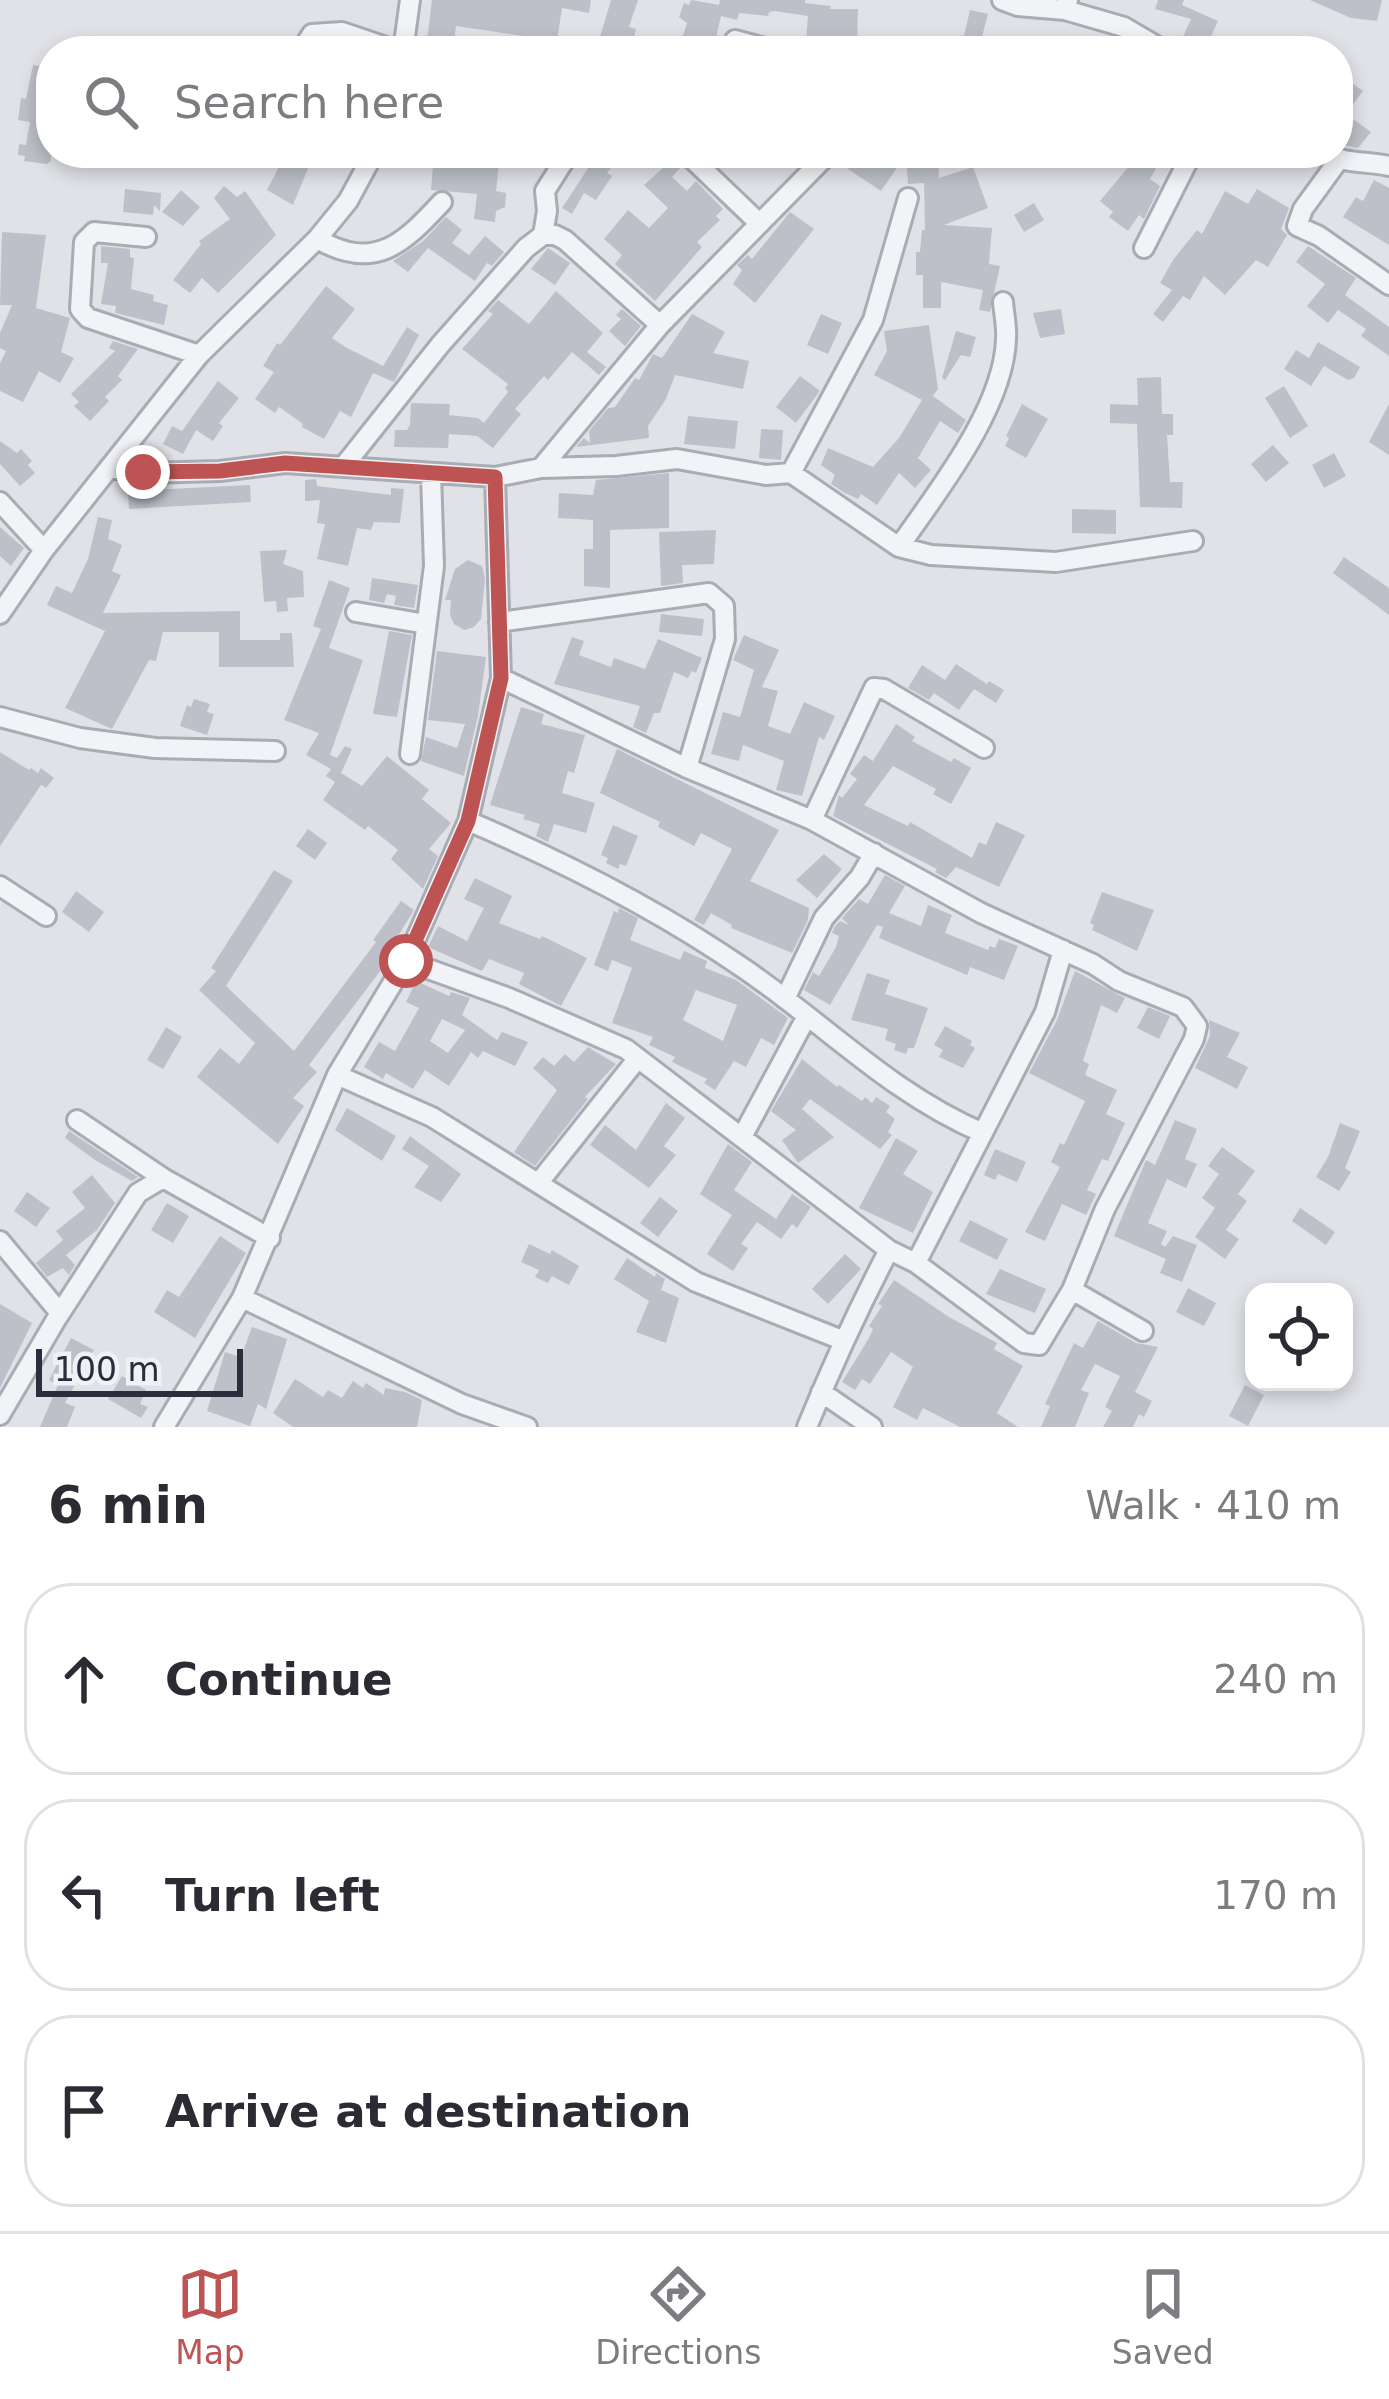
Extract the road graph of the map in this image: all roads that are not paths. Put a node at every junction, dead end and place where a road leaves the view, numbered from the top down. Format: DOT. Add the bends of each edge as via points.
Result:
graph roads {
  1 [pos="410,0"];
  2 [pos="1002,0"];
  3 [pos="1066,5"];
  4 [pos="311,36"];
  5 [pos="354,36"];
  6 [pos="403,36"];
  7 [pos="1139,36"];
  8 [pos="1353,159"];
  9 [pos="1389,166"];
  10 [pos="366,168"];
  11 [pos="559,168"];
  12 [pos="701,168"];
  13 [pos="814,168"];
  14 [pos="1184,168"];
  15 [pos="1326,168"];
  16 [pos="908,198"];
  17 [pos="442,202"];
  18 [pos="759,224"];
  19 [pos="544,235"];
  20 [pos="146,237"];
  21 [pos="317,239"];
  22 [pos="1144,248"];
  23 [pos="1389,285"];
  24 [pos="1003,302"];
  25 [pos="660,325"];
  26 [pos="199,355"];
  27 [pos="344,467"];
  28 [pos="541,468"];
  29 [pos="109,469"];
  30 [pos="791,472"];
  31 [pos="431,473"];
  32 [pos="495,477"];
  33 [pos="0,502"];
  34 [pos="1193,541"];
  35 [pos="899,547"];
  36 [pos="44,550"];
  37 [pos="356,612"];
  38 [pos="0,614"];
  39 [pos="499,622"];
  40 [pos="427,624"];
  41 [pos="501,678"];
  42 [pos="0,717"];
  43 [pos="984,748"];
  44 [pos="275,751"];
  45 [pos="410,754"];
  46 [pos="687,768"];
  47 [pos="812,820"];
  48 [pos="468,821"];
  49 [pos="874,854"];
  50 [pos="0,886"];
  51 [pos="46,916"];
  52 [pos="1063,950"];
  53 [pos="406,961"];
  54 [pos="785,999"];
  55 [pos="807,1016"];
  56 [pos="638,1058"];
  57 [pos="338,1076"];
  58 [pos="77,1120"];
  59 [pos="983,1133"];
  60 [pos="742,1137"];
  61 [pos="163,1178"];
  62 [pos="540,1181"];
  63 [pos="270,1238"];
  64 [pos="0,1241"];
  65 [pos="889,1250"];
  66 [pos="916,1263"];
  67 [pos="1072,1290"];
  68 [pos="242,1298"];
  69 [pos="60,1313"];
  70 [pos="1143,1331"];
  71 [pos="842,1340"];
  72 [pos="821,1392"];
  73 [pos="0,1415"];
  74 [pos="164,1427"];
  75 [pos="527,1427"];
  76 [pos="807,1427"];
  77 [pos="872,1427"];
  1 -- 6 [label="street"];
  2 -- 3 [label="street"];
  3 -- 7 [label="street"];
  4 -- 5 [label="street"];
  8 -- 9 [label="street"];
  10 -- 21 [label="street"];
  11 -- 19 [label="street" via="544,191"];
  12 -- 18 [label="street"];
  13 -- 18 [label="street"];
  14 -- 22 [label="street"];
  15 -- 23 [label="street" via="1297,226"];
  16 -- 30 [label="street" via="873,320"];
  17 -- 21 [label="street" via="409,238 382,252 355,254"];
  18 -- 25 [label="street"];
  19 -- 25 [label="street" via="565,240"];
  19 -- 27 [label="street" via="440,345"];
  20 -- 26 [label="street" via="94,232 82,258 80,309"];
  21 -- 26 [label="street"];
  24 -- 35 [label="street" via="1006,342 981,419"];
  25 -- 28 [label="street"];
  26 -- 29 [label="street"];
  27 -- 29 [label="street"];
  27 -- 31 [label="street"];
  28 -- 30 [label="street" via="676,459"];
  28 -- 32 [label="street"];
  29 -- 36 [label="street"];
  30 -- 35 [label="street"];
  31 -- 32 [label="street"];
  31 -- 40 [label="street"];
  32 -- 39 [label="street"];
  33 -- 36 [label="street"];
  34 -- 35 [label="street" via="1056,562"];
  36 -- 38 [label="street"];
  37 -- 40 [label="street"];
  39 -- 41 [label="street"];
  39 -- 46 [label="street" via="709,593 724,606 725,640"];
  40 -- 45 [label="street"];
  41 -- 46 [label="street"];
  41 -- 48 [label="street"];
  42 -- 44 [label="street" via="80,739"];
  43 -- 47 [label="street" via="874,688"];
  46 -- 47 [label="street"];
  47 -- 49 [label="street"];
  48 -- 53 [label="street"];
  48 -- 54 [label="street" via="572,865"];
  49 -- 52 [label="street"];
  49 -- 54 [label="street" via="824,918"];
  50 -- 51 [label="street"];
  52 -- 59 [label="street" via="1045,1012"];
  52 -- 67 [label="street" via="1183,1006 1197,1025"];
  53 -- 56 [label="street"];
  53 -- 57 [label="street"];
  54 -- 55 [label="street"];
  55 -- 59 [label="street" via="878,1074"];
  55 -- 60 [label="street"];
  56 -- 60 [label="street"];
  56 -- 62 [label="street"];
  57 -- 62 [label="street" via="432,1117"];
  57 -- 63 [label="street"];
  58 -- 61 [label="street"];
  59 -- 66 [label="street"];
  60 -- 65 [label="street"];
  61 -- 63 [label="street"];
  61 -- 69 [label="street" via="138,1193"];
  62 -- 71 [label="street" via="696,1282"];
  63 -- 68 [label="street"];
  64 -- 69 [label="street"];
  65 -- 66 [label="street"];
  65 -- 71 [label="street"];
  66 -- 67 [label="street" via="1024,1343 1039,1345"];
  67 -- 70 [label="street"];
  68 -- 74 [label="street"];
  68 -- 75 [label="street"];
  69 -- 73 [label="street"];
  71 -- 72 [label="street"];
  72 -- 76 [label="street"];
  72 -- 77 [label="street"];
}
